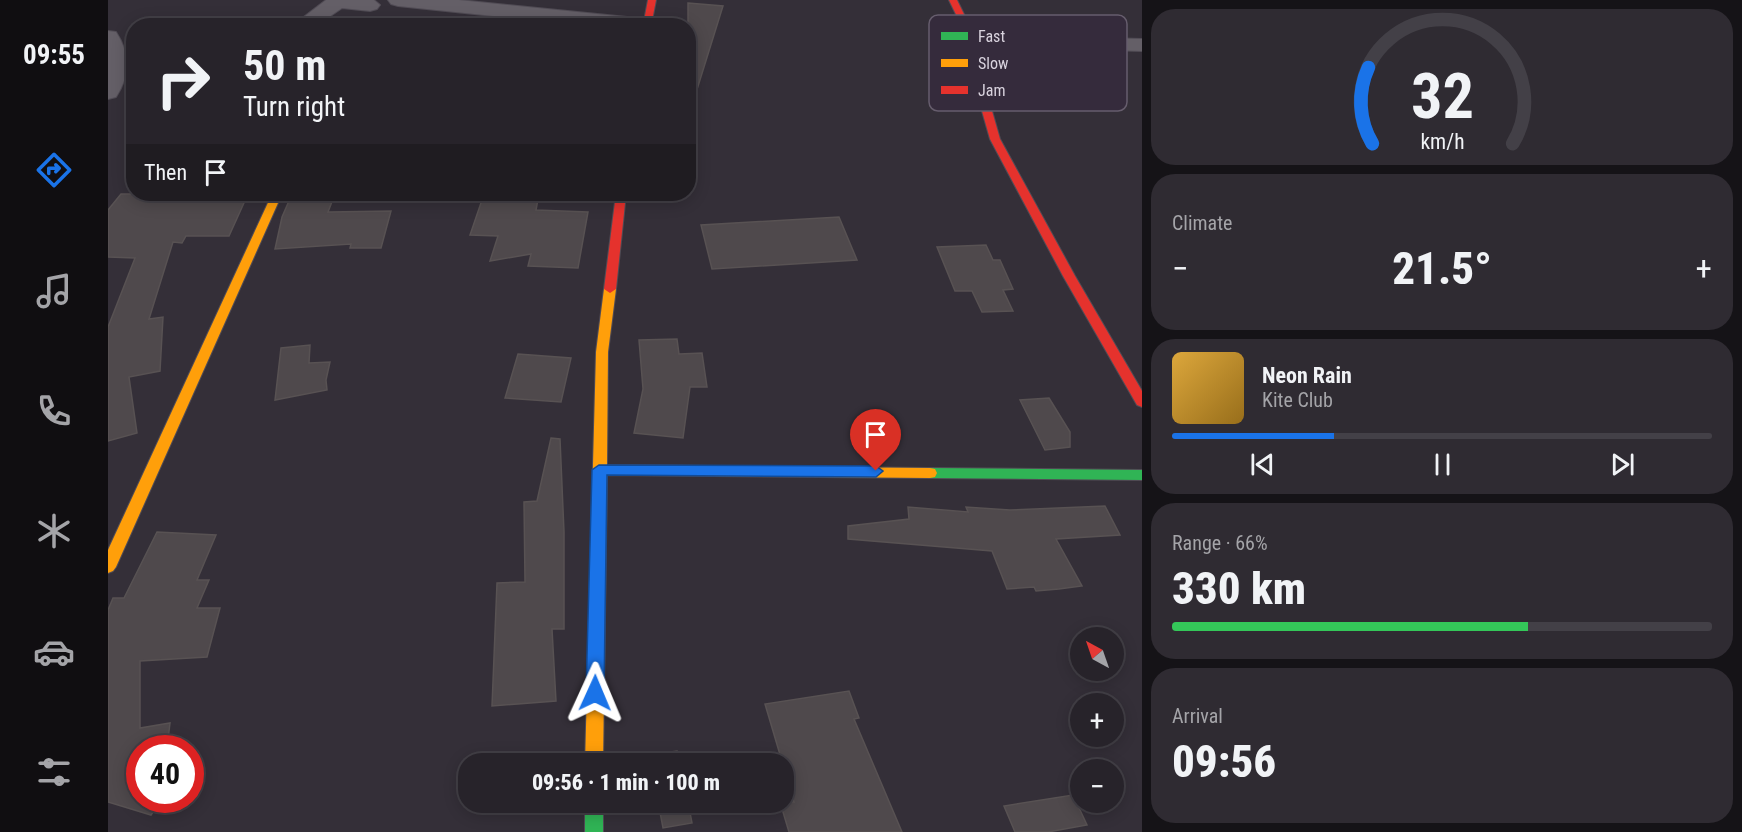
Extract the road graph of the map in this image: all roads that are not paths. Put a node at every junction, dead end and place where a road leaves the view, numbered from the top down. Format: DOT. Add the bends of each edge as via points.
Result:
graph roads {
  1 [pos="337,0"];
  2 [pos="398,0"];
  3 [pos="652,0"];
  4 [pos="953,0"];
  5 [pos="371,2"];
  6 [pos="485,3"];
  7 [pos="960,15"];
  8 [pos="313,18"];
  9 [pos="363,18"];
  10 [pos="595,18"];
  11 [pos="648,18"];
  12 [pos="109,39"];
  13 [pos="1127,45"];
  14 [pos="1142,45"];
  15 [pos="119,78"];
  16 [pos="986,111"];
  17 [pos="274,201"];
  18 [pos="620,201"];
  19 [pos="1142,402"];
  20 [pos="599,470"];
  21 [pos="1142,475"];
  22 [pos="108,567"];
  23 [pos="594,753"];
  24 [pos="594,813"];
  25 [pos="594,832"];
  1 -- 5 [label="street"];
  1 -- 8 [label="street"];
  2 -- 6 [label="street"];
  3 -- 11 [label="street"];
  4 -- 7 [label="street"];
  5 -- 9 [label="street"];
  6 -- 10 [label="street"];
  12 -- 15 [label="street"];
  13 -- 14 [label="street"];
  16 -- 19 [label="street" via="994,139"];
  17 -- 22 [label="street"];
  18 -- 20 [label="street" via="602,352"];
  20 -- 21 [label="street"];
  20 -- 23 [label="street"];
  24 -- 25 [label="street"];
}
